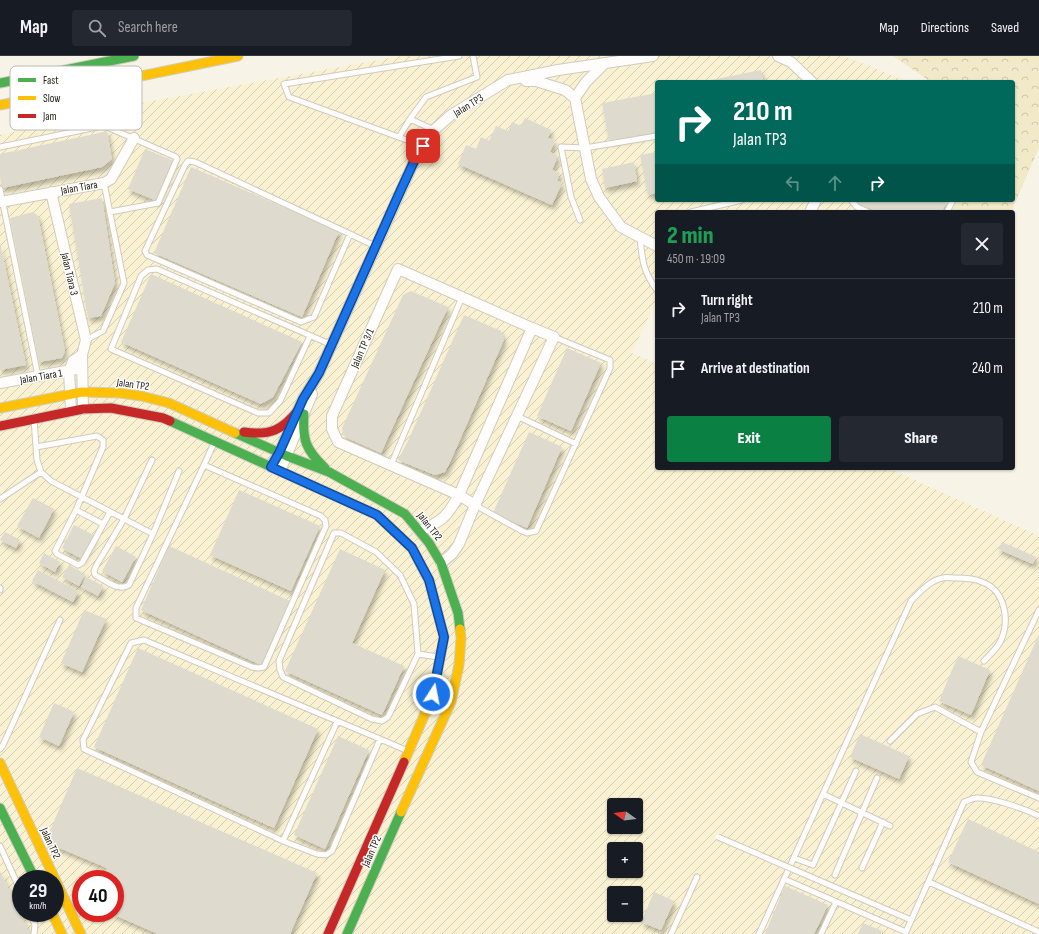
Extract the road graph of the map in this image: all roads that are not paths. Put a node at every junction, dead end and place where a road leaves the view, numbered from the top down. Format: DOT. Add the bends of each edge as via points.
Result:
graph roads {
  1 [pos="134,56"];
  2 [pos="238,56"];
  3 [pos="459,56"];
  4 [pos="473,56"];
  5 [pos="653,56"];
  6 [pos="778,56"];
  7 [pos="604,64"];
  8 [pos="84,66"];
  9 [pos="142,76"];
  10 [pos="508,80"];
  11 [pos="810,80"];
  12 [pos="10,81"];
  13 [pos="0,83"];
  14 [pos="575,98"];
  15 [pos="10,103"];
  16 [pos="0,105"];
  17 [pos="410,119"];
  18 [pos="83,130"];
  19 [pos="114,130"];
  20 [pos="434,130"];
  21 [pos="655,136"];
  22 [pos="400,137"];
  23 [pos="134,138"];
  24 [pos="423,146"];
  25 [pos="0,147"];
  26 [pos="584,148"];
  27 [pos="104,183"];
  28 [pos="0,189"];
  29 [pos="51,192"];
  30 [pos="1,202"];
  31 [pos="734,202"];
  32 [pos="853,202"];
  33 [pos="700,210"];
  34 [pos="864,210"];
  35 [pos="110,212"];
  36 [pos="580,220"];
  37 [pos="350,234"];
  38 [pos="640,238"];
  39 [pos="655,245"];
  40 [pos="375,246"];
  41 [pos="655,288"];
  42 [pos="462,297"];
  43 [pos="532,328"];
  44 [pos="310,336"];
  45 [pos="554,338"];
  46 [pos="86,340"];
  47 [pos="332,346"];
  48 [pos="82,355"];
  49 [pos="82,368"];
  50 [pos="69,371"];
  51 [pos="38,376"];
  52 [pos="0,383"];
  53 [pos="82,392"];
  54 [pos="69,394"];
  55 [pos="0,408"];
  56 [pos="83,409"];
  57 [pos="71,410"];
  58 [pos="302,411"];
  59 [pos="517,416"];
  60 [pos="34,418"];
  61 [pos="0,426"];
  62 [pos="228,429"];
  63 [pos="215,442"];
  64 [pos="576,444"];
  65 [pos="36,447"];
  66 [pos="283,454"];
  67 [pos="152,460"];
  68 [pos="204,464"];
  69 [pos="391,465"];
  70 [pos="275,469"];
  71 [pos="178,471"];
  72 [pos="41,472"];
  73 [pos="329,472"];
  74 [pos="459,495"];
  75 [pos="82,497"];
  76 [pos="0,499"];
  77 [pos="475,505"];
  78 [pos="76,510"];
  79 [pos="110,512"];
  80 [pos="124,519"];
  81 [pos="103,524"];
  82 [pos="420,531"];
  83 [pos="153,534"];
  84 [pos="441,563"];
  85 [pos="1039,610"];
  86 [pos="60,620"];
  87 [pos="418,654"];
  88 [pos="440,658"];
  89 [pos="984,661"];
  90 [pos="337,722"];
  91 [pos="981,732"];
  92 [pos="380,739"];
  93 [pos="890,741"];
  94 [pos="0,749"];
  95 [pos="408,751"];
  96 [pos="0,762"];
  97 [pos="856,771"];
  98 [pos="877,778"];
  99 [pos="823,794"];
  100 [pos="1039,798"];
  101 [pos="842,803"];
  102 [pos="0,808"];
  103 [pos="863,813"];
  104 [pos="1039,816"];
  105 [pos="883,822"];
  106 [pos="890,826"];
  107 [pos="718,837"];
  108 [pos="283,841"];
  109 [pos="0,846"];
  110 [pos="794,858"];
  111 [pos="862,868"];
  112 [pos="31,870"];
  113 [pos="12,872"];
  114 [pos="835,875"];
  115 [pos="697,877"];
  116 [pos="784,879"];
  117 [pos="929,882"];
  118 [pos="836,902"];
  119 [pos="911,920"];
  120 [pos="34,922"];
  121 [pos="56,922"];
  122 [pos="1036,932"];
  123 [pos="906,933"];
  124 [pos="34,934"];
  125 [pos="62,934"];
  126 [pos="81,934"];
  127 [pos="328,934"];
  128 [pos="347,934"];
  129 [pos="671,934"];
  130 [pos="759,934"];
  131 [pos="821,934"];
  1 -- 8 [label="main road"];
  2 -- 9 [label="main road"];
  3 -- 22 [label="lane" via="284,84 290,96"];
  4 -- 17 [label="lane" via="476,76 426,98"];
  5 -- 7 [label="street, Jalan TP3"];
  6 -- 11 [label="street" via="791,62"];
  7 -- 10 [label="street, Jalan TP3"];
  7 -- 14 [label="street" via="586,82"];
  10 -- 14 [label="street" via="536,81 565,90"];
  10 -- 20 [label="street, Jalan TP3" via="451,116"];
  12 -- 13 [label="main road"];
  14 -- 26 [label="street"];
  15 -- 16 [label="main road"];
  17 -- 20 [label="lane"];
  17 -- 22 [label="lane"];
  18 -- 25 [label="lane"];
  19 -- 23 [label="lane"];
  20 -- 24 [label="street, Jalan TP3"];
  21 -- 26 [label="lane"];
  22 -- 24 [label="lane"];
  23 -- 27 [label="street, Jalan Tiara" via="111,179"];
  23 -- 35 [label="lane" via="177,159 158,203"];
  24 -- 40 [label="street, Jalan TP3"];
  26 -- 36 [label="lane" via="561,147 571,197"];
  26 -- 38 [label="street" via="591,179 599,197 621,227"];
  27 -- 29 [label="street, Jalan Tiara"];
  27 -- 35 [label="lane"];
  28 -- 30 [label="lane"];
  29 -- 30 [label="street, Jalan Tiara"];
  29 -- 46 [label="street, Jalan Tiara 3"];
  30 -- 51 [label="lane"];
  31 -- 33 [label="lane"];
  32 -- 34 [label="lane"];
  35 -- 46 [label="lane" via="124,283 103,331"];
  37 -- 37 [label="lane" via="314,317 301,322 147,256 145,251 188,161"];
  37 -- 40 [label="lane"];
  38 -- 39 [label="street"];
  38 -- 41 [label="lane" via="642,258 649,280"];
  40 -- 47 [label="street, Jalan TP3"];
  42 -- 43 [label="street, Jalan TP 3/1"];
  42 -- 69 [label="lane"];
  42 -- 69 [label="street, Jalan TP 3/1" via="398,268 332,416 332,430 338,442"];
  43 -- 45 [label="street, Jalan TP 3/1"];
  43 -- 74 [label="street"];
  44 -- 44 [label="lane" via="158,268 148,270 141,276 111,349 258,414 269,413 280,401"];
  44 -- 47 [label="lane"];
  45 -- 59 [label="street"];
  45 -- 64 [label="lane" via="610,360 610,368"];
  46 -- 48 [label="street, Jalan Tiara 3"];
  47 -- 58 [label="street, Jalan TP3"];
  48 -- 49 [label="street, Jalan Tiara 3"];
  48 -- 50 [label="street, Jalan Tiara 3" via="73,361"];
  49 -- 50 [label="street, Jalan Tiara 1"];
  49 -- 53 [label="street, Jalan Tiara 3"];
  50 -- 51 [label="street, Jalan Tiara 1"];
  50 -- 54 [label="street"];
  51 -- 52 [label="street, Jalan Tiara 1"];
  53 -- 54 [label="main road, Jalan TP2"];
  53 -- 56 [label="street, Jalan Tiara 3"];
  53 -- 62 [label="main road, Jalan TP2" via="127,394 169,403"];
  54 -- 55 [label="main road, Jalan TP2"];
  54 -- 57 [label="street"];
  56 -- 57 [label="main road, Jalan TP2"];
  56 -- 63 [label="main road, Jalan TP2" via="111,408 163,418"];
  57 -- 60 [label="main road, Jalan TP2"];
  58 -- 62 [label="main road" via="271,433 251,434"];
  58 -- 66 [label="street, Jalan TP3"];
  58 -- 73 [label="main road" via="305,443 312,455"];
  59 -- 64 [label="lane"];
  59 -- 77 [label="street"];
  60 -- 61 [label="main road, Jalan TP2"];
  60 -- 65 [label="lane"];
  62 -- 66 [label="main road, Jalan TP2"];
  63 -- 68 [label="lane"];
  63 -- 70 [label="main road, Jalan TP2"];
  64 -- 77 [label="lane" via="536,531 522,531"];
  65 -- 72 [label="lane"];
  65 -- 75 [label="lane" via="96,436 103,440 104,447"];
  66 -- 70 [label="street, Jalan TP3"];
  66 -- 73 [label="main road, Jalan TP2"];
  67 -- 80 [label="lane"];
  68 -- 68 [label="lane" via="136,608 136,618 252,668 264,667 326,526 325,520"];
  69 -- 74 [label="street, Jalan TP 3/1"];
  70 -- 88 [label="main road, Jalan TP2" via="377,515 412,548 429,580 444,637"];
  71 -- 83 [label="lane"];
  72 -- 75 [label="lane" via="51,481"];
  72 -- 76 [label="lane"];
  73 -- 82 [label="main road, Jalan TP2" via="405,514"];
  74 -- 77 [label="street, Jalan TP 3/1"];
  74 -- 82 [label="street" via="444,518"];
  75 -- 78 [label="lane"];
  75 -- 79 [label="lane"];
  77 -- 84 [label="street" via="459,544"];
  78 -- 81 [label="lane"];
  78 -- 81 [label="lane" via="55,551 78,565 82,563"];
  79 -- 80 [label="lane"];
  79 -- 81 [label="lane"];
  80 -- 83 [label="lane"];
  80 -- 83 [label="lane" via="94,571 119,588 129,585"];
  82 -- 84 [label="main road, Jalan TP2"];
  84 -- 128 [label="main road, Jalan TP2" via="458,613 461,638 459,665 451,702"];
  85 -- 91 [label="lane"];
  86 -- 94 [label="lane"];
  87 -- 87 [label="lane" via="414,604 400,575 376,552 341,533 334,533 279,661 283,677 372,719 382,721 388,717"];
  87 -- 88 [label="lane"];
  88 -- 95 [label="main road, Jalan TP2" via="433,694"];
  89 -- 99 [label="lane" via="995,650 1005,627 1005,607 996,591 983,582 966,578 942,578 926,586 911,601"];
  90 -- 92 [label="lane"];
  90 -- 108 [label="lane"];
  90 -- 108 [label="lane" via="144,640 131,643 83,740 84,749"];
  91 -- 93 [label="lane" via="935,707 917,714"];
  91 -- 100 [label="lane" via="971,762 977,772"];
  92 -- 95 [label="lane"];
  92 -- 108 [label="lane" via="332,851 326,855 317,854"];
  95 -- 127 [label="main road, Jalan TP2"];
  96 -- 126 [label="main road, Jalan TP2"];
  97 -- 101 [label="lane"];
  98 -- 103 [label="lane"];
  99 -- 101 [label="lane"];
  99 -- 110 [label="lane"];
  101 -- 103 [label="lane"];
  101 -- 110 [label="lane" via="813,866"];
  102 -- 112 [label="main road"];
  103 -- 105 [label="lane"];
  103 -- 114 [label="lane"];
  104 -- 117 [label="lane" via="987,799 975,798 964,802"];
  105 -- 106 [label="lane"];
  105 -- 111 [label="lane"];
  107 -- 119 [label="lane, bridge"];
  109 -- 113 [label="lane"];
  110 -- 116 [label="lane"];
  115 -- 129 [label="lane"];
  116 -- 118 [label="lane"];
  116 -- 130 [label="lane"];
  117 -- 119 [label="lane"];
  117 -- 122 [label="lane"];
  118 -- 123 [label="lane"];
  118 -- 131 [label="lane"];
  119 -- 123 [label="lane"];
  120 -- 124 [label="lane"];
  121 -- 125 [label="main road"];
}
